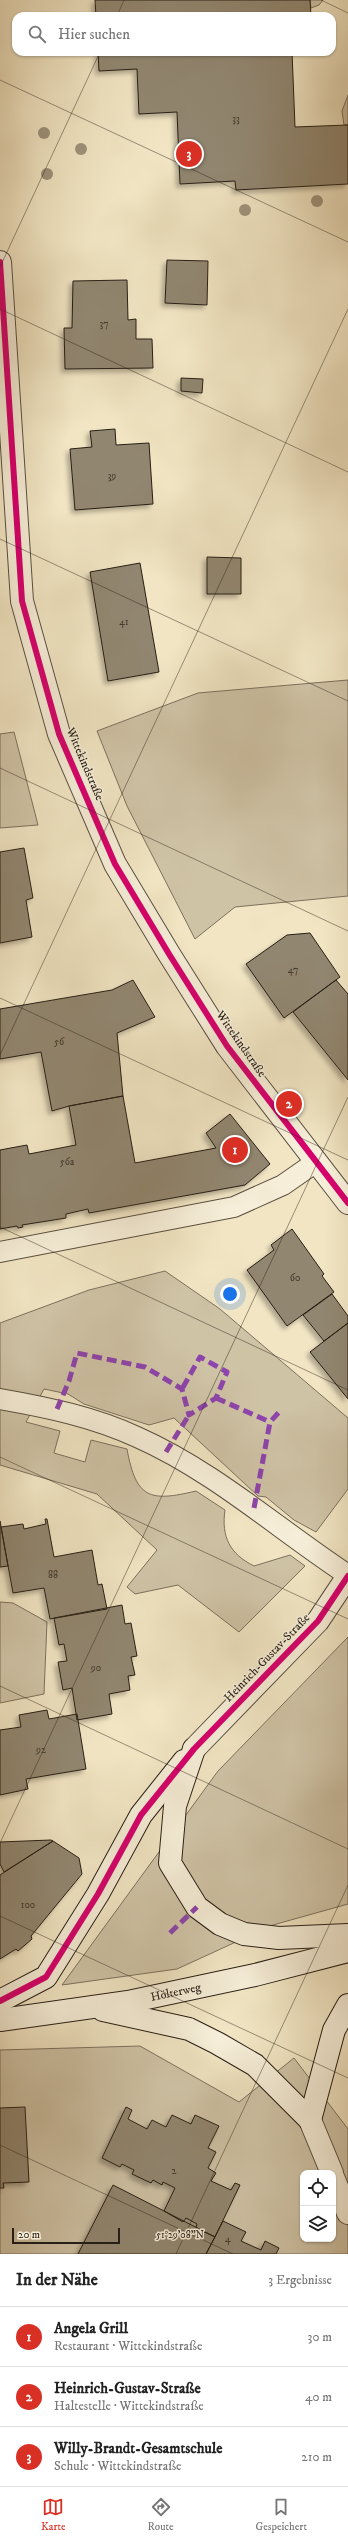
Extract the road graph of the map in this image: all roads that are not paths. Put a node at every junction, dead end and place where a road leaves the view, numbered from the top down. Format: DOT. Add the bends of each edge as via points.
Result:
graph roads {
  1 [pos="0,262"];
  2 [pos="4,383"];
  3 [pos="316,1162"];
  4 [pos="348,1203"];
  5 [pos="0,1252"];
  6 [pos="0,1399"];
  7 [pos="348,1576"];
  8 [pos="348,1600"];
  9 [pos="318,1621"];
  10 [pos="194,1749"];
  11 [pos="348,1935"];
  12 [pos="348,1951"];
  13 [pos="0,2001"];
  14 [pos="348,2005"];
  15 [pos="92,2007"];
  16 [pos="0,2020"];
  17 [pos="310,2120"];
  18 [pos="331,2170"];
  19 [pos="336,2184"];
  20 [pos="348,2213"];
  1 -- 2 [label="street, Wittekindstraße"];
  2 -- 3 [label="street, Wittekindstraße" via="22,601 59,734 115,864 169,954 227,1046"];
  3 -- 4 [label="street, Wittekindstraße"];
  3 -- 5 [label="lane" via="271,1191 234,1207"];
  6 -- 7 [label="lane" via="57,1409 137,1437 208,1476"];
  7 -- 9 [label="street, Heinrich-Gustav-Straße"];
  8 -- 9 [label="street, Heinrich-Gustav-Straße"];
  9 -- 10 [label="street, Heinrich-Gustav-Straße"];
  10 -- 11 [label="street" via="175,1806 170,1863 197,1907 220,1924 244,1934 279,1938"];
  10 -- 13 [label="street, Heinrich-Gustav-Straße" via="141,1815 98,1894 46,1977"];
  12 -- 15 [label="street, Hölterweg" via="255,1975"];
  14 -- 17 [label="street" via="334,2030"];
  15 -- 16 [label="street, Hölterweg"];
  15 -- 17 [label="street" via="189,2029 217,2043 255,2065"];
  17 -- 18 [label="street"];
  19 -- 20 [label="street"];
}
